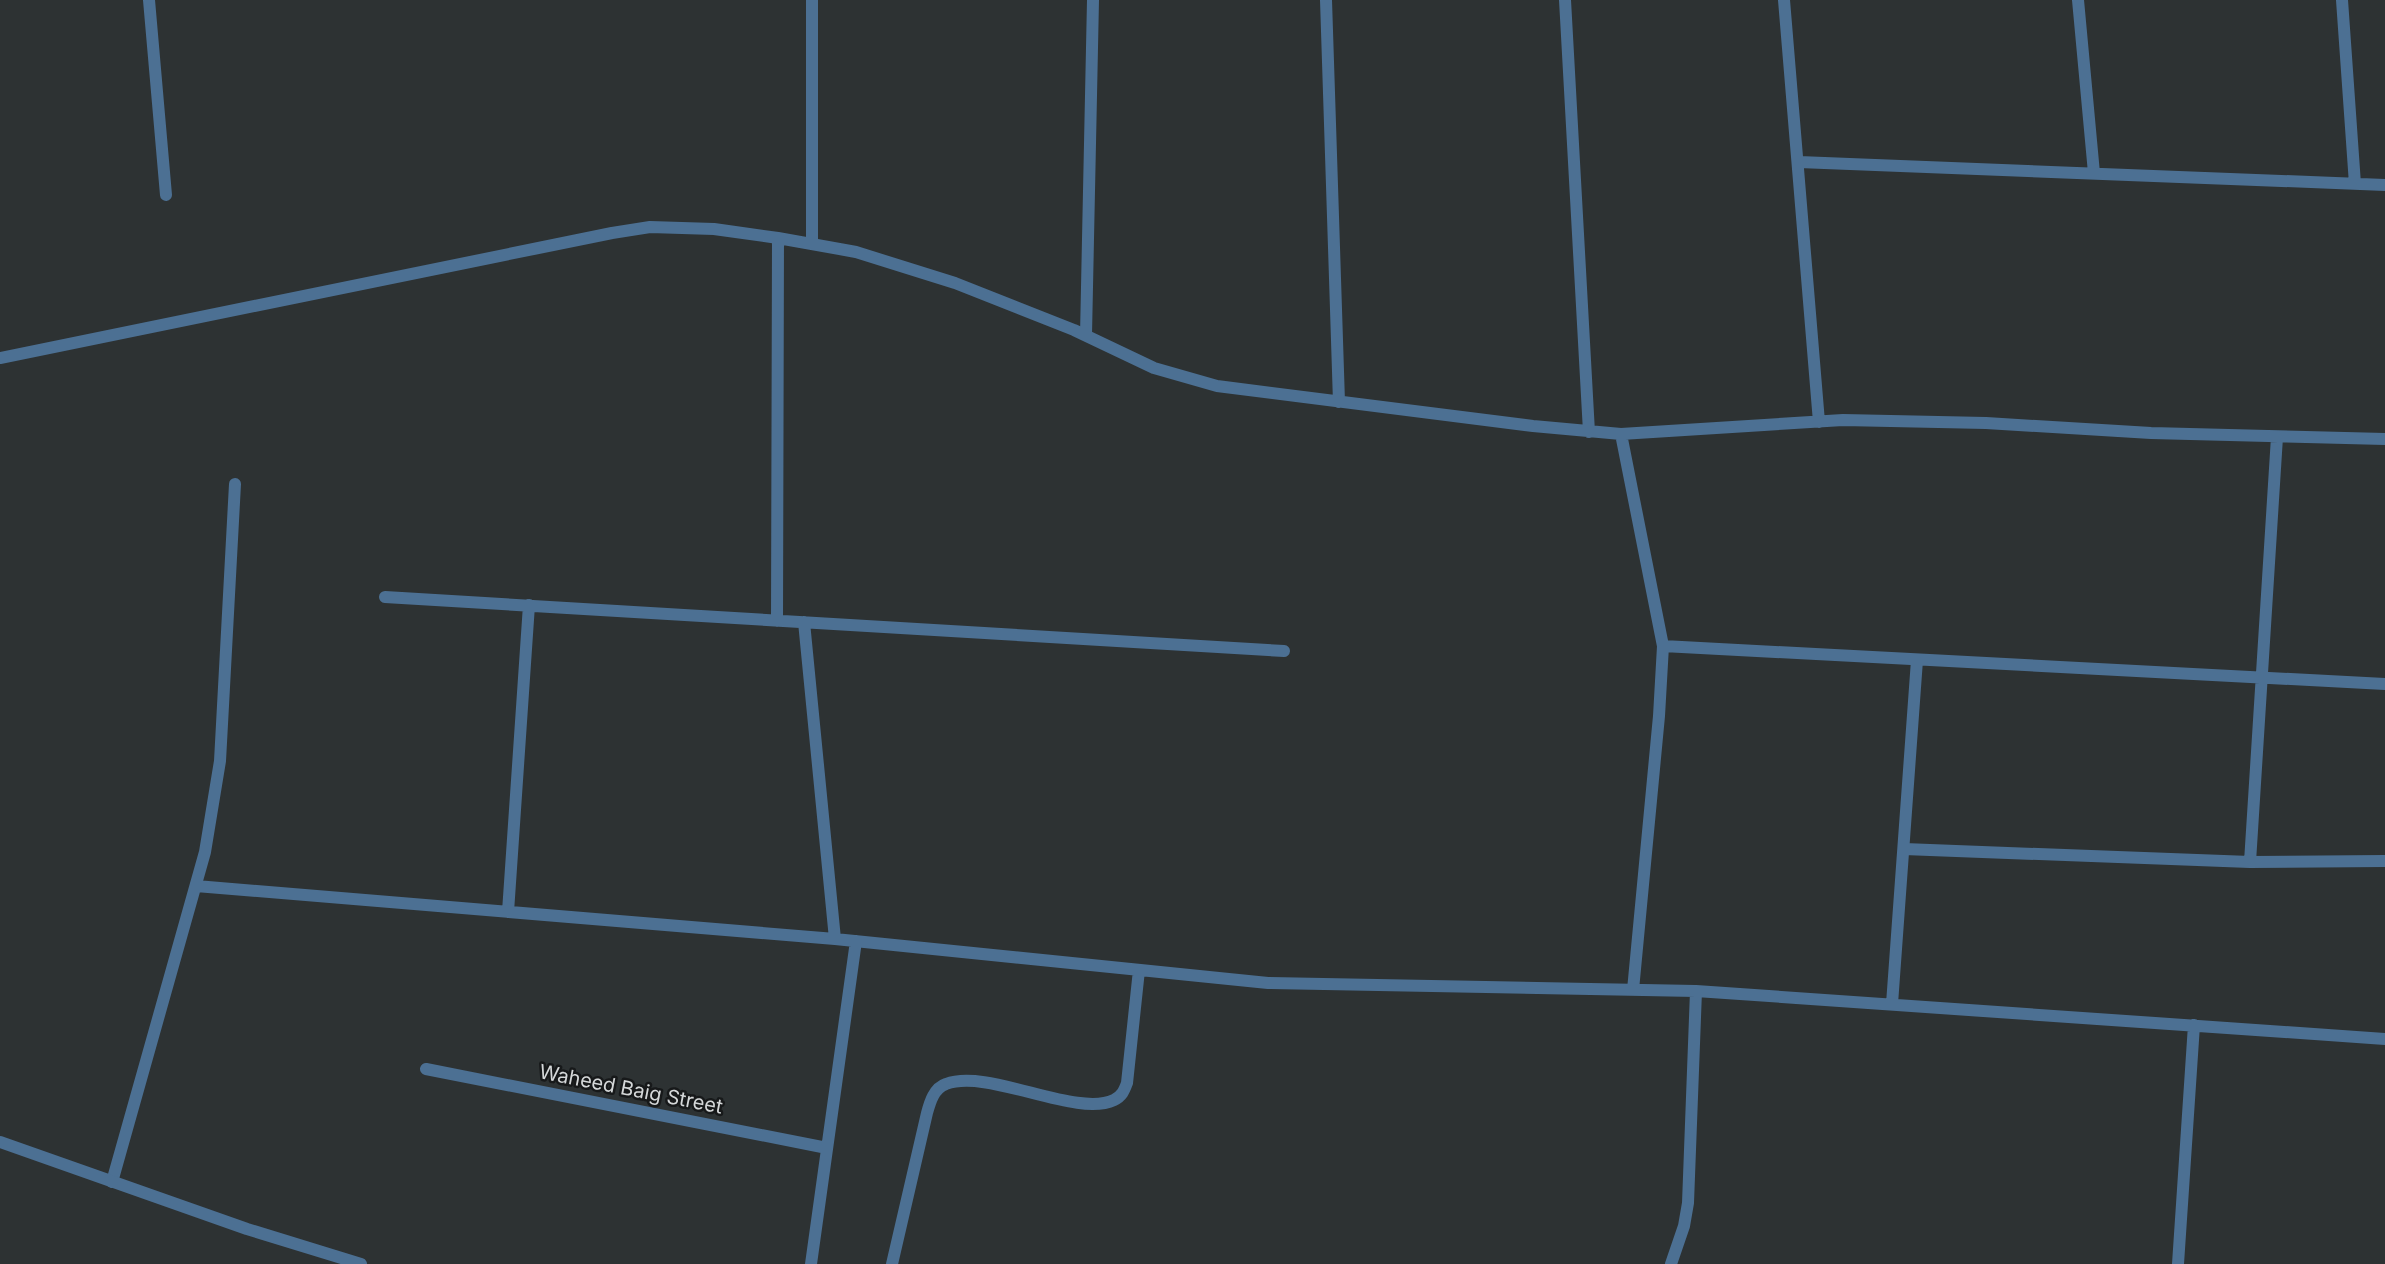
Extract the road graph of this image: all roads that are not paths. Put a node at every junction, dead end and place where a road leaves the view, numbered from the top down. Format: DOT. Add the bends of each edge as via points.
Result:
graph roads {
  1 [pos="148,0"];
  2 [pos="812,0"];
  3 [pos="1093,0"];
  4 [pos="1326,0"];
  5 [pos="1564,0"];
  6 [pos="1784,0"];
  7 [pos="2078,0"];
  8 [pos="2342,0"];
  9 [pos="1799,162"];
  10 [pos="2094,173"];
  11 [pos="2355,184"];
  12 [pos="2385,185"];
  13 [pos="166,195"];
  14 [pos="778,238"];
  15 [pos="812,244"];
  16 [pos="1086,335"];
  17 [pos="0,358"];
  18 [pos="1339,402"];
  19 [pos="1819,422"];
  20 [pos="1589,432"];
  21 [pos="1621,434"];
  22 [pos="2277,436"];
  23 [pos="2385,439"];
  24 [pos="236,484"];
  25 [pos="385,597"];
  26 [pos="529,605"];
  27 [pos="777,621"];
  28 [pos="804,622"];
  29 [pos="1663,646"];
  30 [pos="1284,651"];
  31 [pos="1917,660"];
  32 [pos="2262,677"];
  33 [pos="2385,684"];
  34 [pos="1904,849"];
  35 [pos="2385,861"];
  36 [pos="2250,862"];
  37 [pos="196,886"];
  38 [pos="508,912"];
  39 [pos="835,939"];
  40 [pos="856,941"];
  41 [pos="1139,970"];
  42 [pos="1633,990"];
  43 [pos="1696,991"];
  44 [pos="1892,1004"];
  45 [pos="2194,1025"];
  46 [pos="2385,1039"];
  47 [pos="426,1069"];
  48 [pos="0,1142"];
  49 [pos="827,1148"];
  50 [pos="112,1182"];
  51 [pos="361,1264"];
  52 [pos="811,1264"];
  53 [pos="892,1264"];
  54 [pos="1671,1264"];
  55 [pos="2178,1264"];
  1 -- 13 [label="street"];
  2 -- 15 [label="street"];
  3 -- 16 [label="street"];
  4 -- 18 [label="street"];
  5 -- 20 [label="street"];
  6 -- 9 [label="street"];
  7 -- 10 [label="street"];
  8 -- 11 [label="street"];
  9 -- 10 [label="street"];
  9 -- 19 [label="street"];
  10 -- 11 [label="street"];
  11 -- 12 [label="street"];
  14 -- 15 [label="street"];
  14 -- 17 [label="street" via="650,227"];
  14 -- 27 [label="street"];
  15 -- 16 [label="street" via="856,252 955,283"];
  16 -- 18 [label="street" via="1154,368 1217,386"];
  18 -- 20 [label="street"];
  19 -- 21 [label="street"];
  19 -- 22 [label="street" via="1986,423"];
  20 -- 21 [label="street"];
  21 -- 29 [label="street"];
  22 -- 23 [label="street"];
  22 -- 32 [label="street"];
  24 -- 37 [label="street" via="220,761 206,852"];
  25 -- 26 [label="street"];
  26 -- 27 [label="street"];
  26 -- 38 [label="street"];
  27 -- 28 [label="street"];
  28 -- 30 [label="street"];
  28 -- 39 [label="street"];
  29 -- 31 [label="street"];
  29 -- 42 [label="street"];
  31 -- 32 [label="street"];
  31 -- 34 [label="street"];
  32 -- 33 [label="street"];
  32 -- 36 [label="street"];
  34 -- 36 [label="street"];
  34 -- 44 [label="street"];
  35 -- 36 [label="street"];
  37 -- 38 [label="street"];
  37 -- 50 [label="street"];
  38 -- 39 [label="street"];
  39 -- 40 [label="street"];
  40 -- 41 [label="street"];
  40 -- 49 [label="street"];
  41 -- 42 [label="street" via="1268,983"];
  41 -- 53 [label="street" via="1123,1094 1102,1103 1078,1102 969,1081 945,1084 933,1095"];
  42 -- 43 [label="street"];
  43 -- 44 [label="street"];
  43 -- 54 [label="street" via="1688,1203"];
  44 -- 45 [label="street"];
  45 -- 46 [label="street"];
  45 -- 55 [label="street"];
  47 -- 49 [label="street, Waheed Baig Street"];
  48 -- 50 [label="street"];
  49 -- 52 [label="street"];
  50 -- 51 [label="street"];
}
